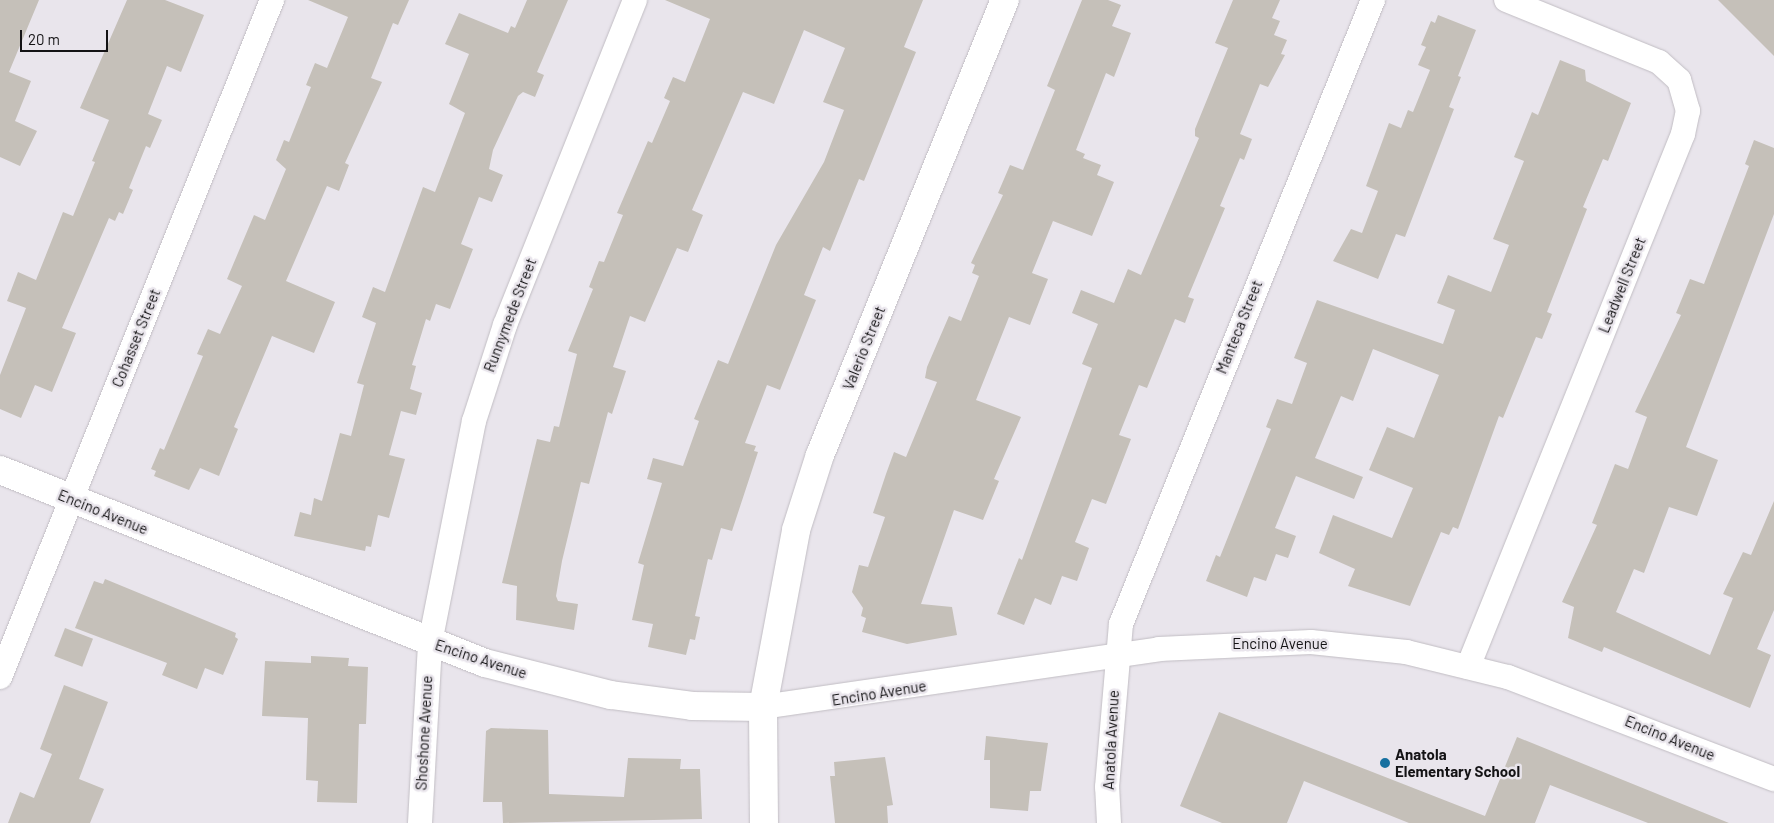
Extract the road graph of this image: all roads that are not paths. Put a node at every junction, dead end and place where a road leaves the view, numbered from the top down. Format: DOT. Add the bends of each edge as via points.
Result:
graph roads {
  1 [pos="272,0"];
  2 [pos="635,0"];
  3 [pos="1005,0"];
  4 [pos="1373,0"];
  5 [pos="1506,0"];
  6 [pos="0,470"];
  7 [pos="72,499"];
  8 [pos="430,643"];
  9 [pos="1116,657"];
  10 [pos="1468,666"];
  11 [pos="0,677"];
  12 [pos="763,708"];
  13 [pos="1774,779"];
  14 [pos="420,823"];
  15 [pos="764,823"];
  16 [pos="1109,823"];
  1 -- 7 [label="street, Cohasset Street"];
  2 -- 8 [label="street, Runnymede Street" via="485,380 454,503"];
  3 -- 12 [label="street, Valerio Street" via="820,455 783,584"];
  4 -- 9 [label="street, Manteca Street" via="1138,577 1121,624"];
  5 -- 10 [label="street, Leadwell Street" via="1659,62 1679,80 1688,111 1683,134"];
  6 -- 7 [label="street, Encino Avenue"];
  7 -- 8 [label="street, Encino Avenue"];
  7 -- 11 [label="street, Cohasset Street"];
  8 -- 12 [label="street, Encino Avenue" via="485,663 611,695 692,706"];
  8 -- 14 [label="street, Shoshone Avenue"];
  9 -- 10 [label="street, Encino Avenue" via="1181,646 1311,642 1406,652"];
  9 -- 12 [label="street, Encino Avenue"];
  9 -- 16 [label="street, Anatola Avenue" via="1107,788"];
  10 -- 13 [label="street, Encino Avenue" via="1560,695"];
  12 -- 15 [label="street, Valerio Street"];
}
